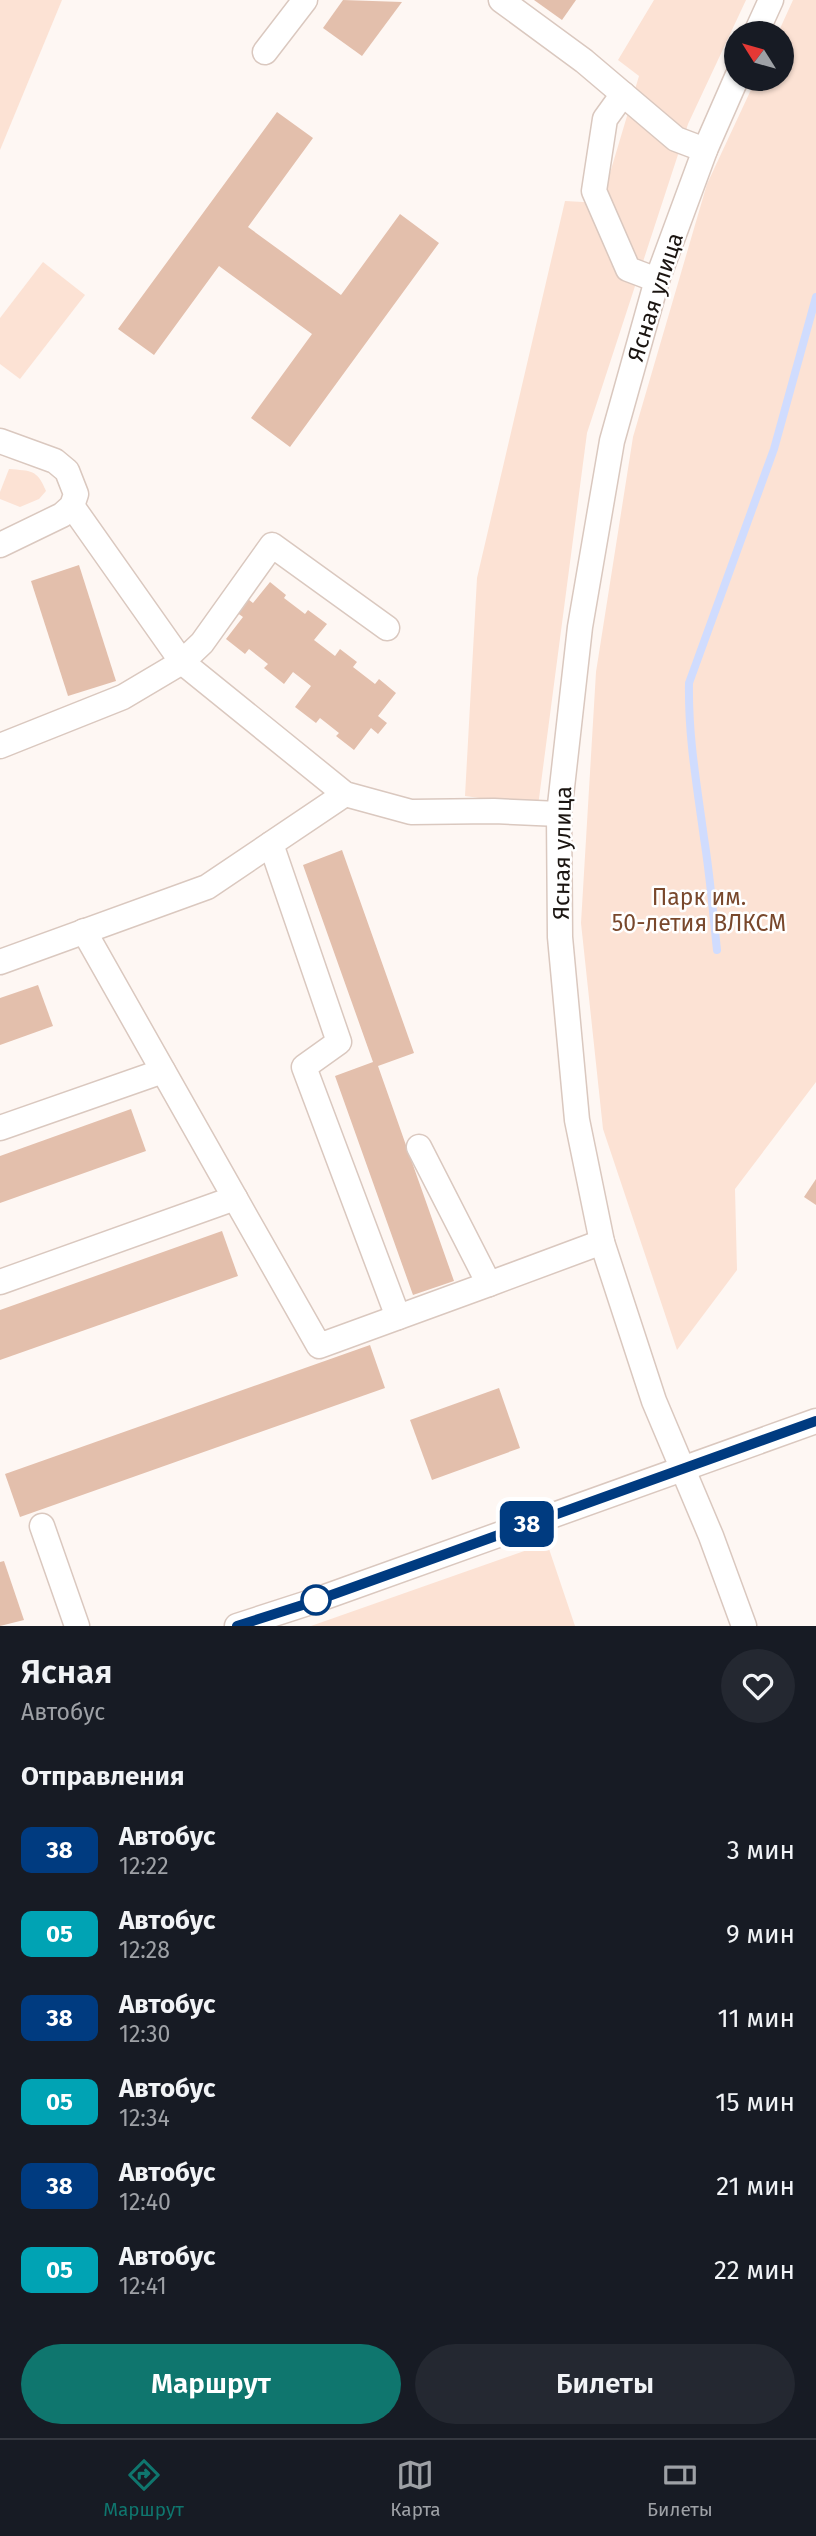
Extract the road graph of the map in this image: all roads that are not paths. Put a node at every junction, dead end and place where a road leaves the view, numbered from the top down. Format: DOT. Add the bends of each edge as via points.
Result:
graph roads {
  1 [pos="304,0"];
  2 [pos="501,0"];
  3 [pos="771,0"];
  4 [pos="761,21"];
  5 [pos="265,52"];
  6 [pos="731,91"];
  7 [pos="623,94"];
  8 [pos="705,150"];
  9 [pos="657,280"];
  10 [pos="0,441"];
  11 [pos="72,506"];
  12 [pos="0,545"];
  13 [pos="387,628"];
  14 [pos="182,662"];
  15 [pos="0,746"];
  16 [pos="345,794"];
  17 [pos="559,814"];
  18 [pos="271,844"];
  19 [pos="84,931"];
  20 [pos="0,962"];
  21 [pos="163,1071"];
  22 [pos="0,1128"];
  23 [pos="419,1147"];
  24 [pos="235,1198"];
  25 [pos="601,1242"];
  26 [pos="0,1282"];
  27 [pos="489,1284"];
  28 [pos="398,1317"];
  29 [pos="816,1420"];
  30 [pos="683,1467"];
  31 [pos="42,1526"];
  32 [pos="77,1626"];
  33 [pos="237,1626"];
  34 [pos="744,1626"];
  1 -- 5 [label="street"];
  2 -- 7 [label="street"];
  3 -- 4 [label="street"];
  6 -- 8 [label="street, Ясная улица"];
  7 -- 8 [label="street" via="676,139"];
  7 -- 9 [label="street" via="605,119 594,191 628,269"];
  8 -- 9 [label="street, Ясная улица"];
  9 -- 17 [label="street, Ясная улица" via="612,441 580,627"];
  10 -- 11 [label="street" via="55,461 67,471 76,494"];
  11 -- 12 [label="street" via="62,516"];
  11 -- 14 [label="street"];
  13 -- 14 [label="street" via="272,544 202,643"];
  14 -- 15 [label="street" via="123,697"];
  14 -- 16 [label="street"];
  16 -- 17 [label="street" via="411,812"];
  16 -- 18 [label="street"];
  17 -- 25 [label="street, Ясная улица" via="560,937 578,1120"];
  18 -- 19 [label="street" via="207,887"];
  18 -- 28 [label="street" via="339,1042 304,1067"];
  19 -- 20 [label="street"];
  19 -- 21 [label="street"];
  21 -- 22 [label="street"];
  21 -- 24 [label="street"];
  23 -- 27 [label="street"];
  24 -- 26 [label="street"];
  24 -- 28 [label="street" via="319,1346"];
  25 -- 27 [label="street"];
  25 -- 30 [label="street, Ясная улица" via="654,1401"];
  27 -- 28 [label="street"];
  29 -- 30 [label="street"];
  30 -- 33 [label="street"];
  30 -- 34 [label="street, Ясная улица"];
  31 -- 32 [label="street"];
}
